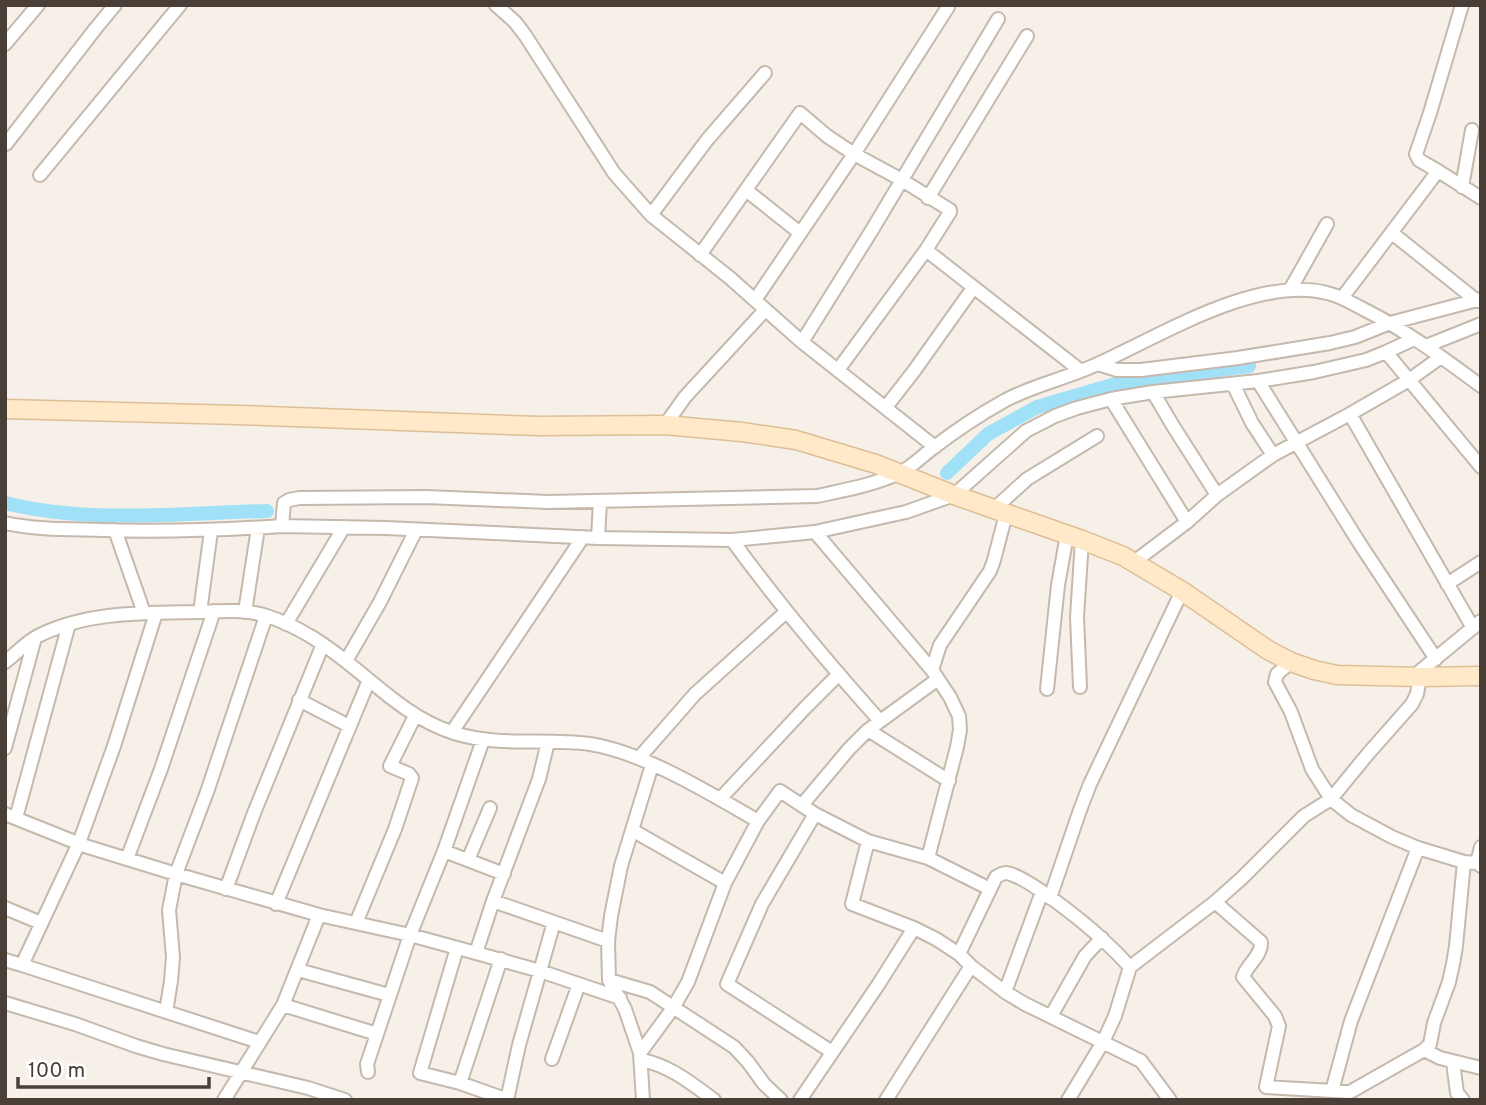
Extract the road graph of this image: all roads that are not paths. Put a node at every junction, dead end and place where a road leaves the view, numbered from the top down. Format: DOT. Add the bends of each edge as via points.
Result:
graph roads {
  1 [pos="38,5"];
  2 [pos="115,5"];
  3 [pos="180,5"];
  4 [pos="496,5"];
  5 [pos="1462,5"];
  6 [pos="948,7"];
  7 [pos="998,19"];
  8 [pos="1027,36"];
  9 [pos="5,44"];
  10 [pos="765,73"];
  11 [pos="1472,130"];
  12 [pos="6,144"];
  13 [pos="855,154"];
  14 [pos="1438,171"];
  15 [pos="40,175"];
  16 [pos="902,180"];
  17 [pos="1462,187"];
  18 [pos="746,190"];
  19 [pos="928,198"];
  20 [pos="1481,198"];
  21 [pos="651,215"];
  22 [pos="1327,224"];
  23 [pos="800,233"];
  24 [pos="1392,233"];
  25 [pos="926,250"];
  26 [pos="700,255"];
  27 [pos="973,288"];
  28 [pos="1290,290"];
  29 [pos="1342,298"];
  30 [pos="1479,300"];
  31 [pos="760,305"];
  32 [pos="1390,323"];
  33 [pos="1481,324"];
  34 [pos="802,342"];
  35 [pos="1420,343"];
  36 [pos="1386,352"];
  37 [pos="1262,355"];
  38 [pos="1441,356"];
  39 [pos="1098,364"];
  40 [pos="838,370"];
  41 [pos="1081,372"];
  42 [pos="1263,380"];
  43 [pos="1409,380"];
  44 [pos="1233,384"];
  45 [pos="1481,386"];
  46 [pos="1153,392"];
  47 [pos="1111,399"];
  48 [pos="886,407"];
  49 [pos="5,410"];
  50 [pos="1350,414"];
  51 [pos="665,425"];
  52 [pos="1097,436"];
  53 [pos="1297,441"];
  54 [pos="935,447"];
  55 [pos="1273,455"];
  56 [pos="1481,467"];
  57 [pos="901,473"];
  58 [pos="954,495"];
  59 [pos="1217,495"];
  60 [pos="600,501"];
  61 [pos="999,512"];
  62 [pos="1187,522"];
  63 [pos="5,523"];
  64 [pos="282,526"];
  65 [pos="344,527"];
  66 [pos="258,528"];
  67 [pos="115,530"];
  68 [pos="416,530"];
  69 [pos="211,531"];
  70 [pos="815,532"];
  71 [pos="583,537"];
  72 [pos="1074,537"];
  73 [pos="598,538"];
  74 [pos="732,540"];
  75 [pos="1134,562"];
  76 [pos="1481,562"];
  77 [pos="1447,584"];
  78 [pos="1182,591"];
  79 [pos="214,611"];
  80 [pos="200,612"];
  81 [pos="245,612"];
  82 [pos="786,612"];
  83 [pos="150,613"];
  84 [pos="266,616"];
  85 [pos="69,624"];
  86 [pos="286,624"];
  87 [pos="1477,624"];
  88 [pos="36,637"];
  89 [pos="323,644"];
  90 [pos="1436,659"];
  91 [pos="346,661"];
  92 [pos="5,662"];
  93 [pos="1291,662"];
  94 [pos="838,675"];
  95 [pos="935,675"];
  96 [pos="1481,676"];
  97 [pos="1416,677"];
  98 [pos="369,680"];
  99 [pos="1080,687"];
  100 [pos="1048,690"];
  101 [pos="299,700"];
  102 [pos="415,716"];
  103 [pos="880,721"];
  104 [pos="349,726"];
  105 [pos="868,730"];
  106 [pos="452,732"];
  107 [pos="483,740"];
  108 [pos="548,742"];
  109 [pos="5,748"];
  110 [pos="639,758"];
  111 [pos="652,765"];
  112 [pos="949,781"];
  113 [pos="720,799"];
  114 [pos="1331,799"];
  115 [pos="802,805"];
  116 [pos="490,808"];
  117 [pos="815,814"];
  118 [pos="11,816"];
  119 [pos="758,821"];
  120 [pos="632,830"];
  121 [pos="868,841"];
  122 [pos="79,844"];
  123 [pos="1481,847"];
  124 [pos="1418,848"];
  125 [pos="444,851"];
  126 [pos="928,858"];
  127 [pos="127,859"];
  128 [pos="468,860"];
  129 [pos="1474,864"];
  130 [pos="176,874"];
  131 [pos="504,874"];
  132 [pos="725,883"];
  133 [pos="226,889"];
  134 [pos="990,889"];
  135 [pos="1046,895"];
  136 [pos="493,901"];
  137 [pos="1215,902"];
  138 [pos="276,904"];
  139 [pos="5,908"];
  140 [pos="319,915"];
  141 [pos="554,922"];
  142 [pos="41,923"];
  143 [pos="356,923"];
  144 [pos="914,928"];
  145 [pos="410,935"];
  146 [pos="1102,938"];
  147 [pos="608,941"];
  148 [pos="457,948"];
  149 [pos="476,953"];
  150 [pos="959,954"];
  151 [pos="5,960"];
  152 [pos="501,960"];
  153 [pos="22,965"];
  154 [pos="971,966"];
  155 [pos="1130,967"];
  156 [pos="298,970"];
  157 [pos="540,971"];
  158 [pos="609,980"];
  159 [pos="579,984"];
  160 [pos="1005,992"];
  161 [pos="389,995"];
  162 [pos="620,998"];
  163 [pos="5,1003"];
  164 [pos="283,1005"];
  165 [pos="673,1008"];
  166 [pos="166,1012"];
  167 [pos="1051,1016"];
  168 [pos="377,1034"];
  169 [pos="259,1042"];
  170 [pos="1102,1042"];
  171 [pos="1424,1050"];
  172 [pos="832,1052"];
  173 [pos="640,1056"];
  174 [pos="552,1059"];
  175 [pos="1453,1062"];
  176 [pos="1481,1068"];
  177 [pos="368,1072"];
  178 [pos="242,1073"];
  179 [pos="460,1083"];
  180 [pos="1332,1091"];
  181 [pos="1352,1096"];
  182 [pos="225,1100"];
  183 [pos="345,1100"];
  184 [pos="507,1100"];
  185 [pos="643,1100"];
  186 [pos="714,1100"];
  187 [pos="781,1100"];
  188 [pos="800,1100"];
  189 [pos="886,1100"];
  190 [pos="1068,1100"];
  191 [pos="1170,1100"];
  192 [pos="1463,1100"];
  1 -- 9 [label="street"];
  2 -- 12 [label="street"];
  3 -- 15 [label="street"];
  4 -- 21 [label="street" via="525,35 614,173"];
  5 -- 14 [label="street" via="1416,154"];
  6 -- 13 [label="street"];
  7 -- 16 [label="street"];
  8 -- 19 [label="street"];
  10 -- 21 [label="street" via="706,140"];
  11 -- 17 [label="street"];
  13 -- 16 [label="street"];
  13 -- 18 [label="street" via="800,113"];
  13 -- 23 [label="street"];
  14 -- 17 [label="street"];
  14 -- 24 [label="street"];
  16 -- 19 [label="street"];
  16 -- 34 [label="street"];
  17 -- 20 [label="street"];
  18 -- 23 [label="street"];
  18 -- 26 [label="street"];
  19 -- 25 [label="street" via="950,212"];
  21 -- 26 [label="street"];
  22 -- 28 [label="street"];
  23 -- 31 [label="street"];
  24 -- 29 [label="street"];
  24 -- 30 [label="street"];
  25 -- 27 [label="street"];
  25 -- 40 [label="street"];
  26 -- 31 [label="street"];
  27 -- 41 [label="street"];
  27 -- 48 [label="street"];
  28 -- 29 [label="street" via="1315,290"];
  28 -- 39 [label="street" via="1233,303"];
  29 -- 32 [label="street"];
  30 -- 32 [label="street"];
  31 -- 34 [label="street"];
  31 -- 51 [label="street"];
  32 -- 35 [label="street"];
  32 -- 37 [label="street" via="1355,337"];
  33 -- 35 [label="street"];
  34 -- 40 [label="street"];
  35 -- 36 [label="street"];
  35 -- 38 [label="street"];
  36 -- 42 [label="street" via="1314,372"];
  36 -- 43 [label="street"];
  37 -- 39 [label="street" via="1141,370"];
  37 -- 42 [label="street"];
  38 -- 43 [label="street"];
  38 -- 45 [label="street"];
  39 -- 41 [label="street"];
  40 -- 48 [label="street"];
  41 -- 54 [label="street" via="1004,401"];
  42 -- 44 [label="street"];
  42 -- 53 [label="street"];
  43 -- 50 [label="street"];
  43 -- 56 [label="street"];
  44 -- 46 [label="street"];
  44 -- 55 [label="street"];
  46 -- 47 [label="street"];
  46 -- 59 [label="street"];
  47 -- 58 [label="street" via="1055,416 1026,431"];
  47 -- 62 [label="street"];
  48 -- 54 [label="street"];
  49 -- 51 [label="main road" via="538,426"];
  50 -- 53 [label="street"];
  50 -- 77 [label="street"];
  51 -- 57 [label="main road" via="796,440"];
  52 -- 61 [label="street" via="1027,479"];
  53 -- 55 [label="street"];
  53 -- 90 [label="street"];
  54 -- 57 [label="street"];
  55 -- 59 [label="street"];
  57 -- 58 [label="main road"];
  57 -- 60 [label="street" via="807,498"];
  58 -- 61 [label="main road"];
  58 -- 70 [label="street" via="906,512"];
  59 -- 62 [label="street"];
  60 -- 64 [label="street" via="299,498 284,503"];
  60 -- 73 [label="street"];
  61 -- 72 [label="main road"];
  61 -- 95 [label="street" via="990,571 944,638 936,654"];
  62 -- 75 [label="street"];
  63 -- 67 [label="street"];
  64 -- 65 [label="street"];
  64 -- 66 [label="street"];
  65 -- 68 [label="street"];
  65 -- 86 [label="street"];
  66 -- 69 [label="street"];
  66 -- 81 [label="street"];
  67 -- 69 [label="street"];
  67 -- 83 [label="street"];
  68 -- 71 [label="street"];
  68 -- 91 [label="street"];
  69 -- 80 [label="street"];
  70 -- 74 [label="street"];
  70 -- 95 [label="street"];
  71 -- 73 [label="street"];
  71 -- 106 [label="street"];
  72 -- 75 [label="main road"];
  72 -- 99 [label="street"];
  72 -- 100 [label="street" via="1058,584"];
  73 -- 74 [label="street"];
  74 -- 82 [label="street"];
  75 -- 78 [label="main road"];
  76 -- 77 [label="street"];
  77 -- 87 [label="street"];
  78 -- 93 [label="main road"];
  78 -- 135 [label="street" via="1090,784"];
  79 -- 80 [label="street"];
  79 -- 81 [label="street"];
  79 -- 127 [label="street"];
  80 -- 83 [label="street"];
  81 -- 84 [label="street"];
  82 -- 94 [label="street"];
  82 -- 110 [label="street" via="695,694"];
  83 -- 85 [label="street" via="116,614"];
  83 -- 122 [label="street" via="114,746"];
  84 -- 86 [label="street"];
  84 -- 130 [label="street"];
  85 -- 88 [label="street"];
  85 -- 118 [label="street"];
  86 -- 89 [label="street"];
  87 -- 90 [label="street"];
  88 -- 92 [label="street"];
  88 -- 109 [label="street"];
  89 -- 91 [label="street"];
  89 -- 101 [label="street"];
  90 -- 97 [label="street"];
  91 -- 98 [label="street"];
  93 -- 97 [label="main road" via="1337,675"];
  93 -- 114 [label="street" via="1275,682 1312,769"];
  94 -- 103 [label="street"];
  94 -- 113 [label="street"];
  95 -- 103 [label="street"];
  95 -- 112 [label="street" via="960,721"];
  96 -- 97 [label="main road"];
  97 -- 114 [label="street" via="1412,704"];
  98 -- 102 [label="street"];
  98 -- 104 [label="street"];
  101 -- 104 [label="street"];
  101 -- 133 [label="street"];
  102 -- 106 [label="street"];
  102 -- 143 [label="street" via="390,766 412,778"];
  103 -- 105 [label="street"];
  104 -- 138 [label="street"];
  105 -- 112 [label="street"];
  105 -- 115 [label="street"];
  106 -- 107 [label="street"];
  107 -- 108 [label="street"];
  107 -- 125 [label="street"];
  108 -- 110 [label="street" via="590,744"];
  108 -- 131 [label="street"];
  110 -- 111 [label="street"];
  111 -- 113 [label="street"];
  111 -- 120 [label="street"];
  112 -- 126 [label="street"];
  113 -- 119 [label="street"];
  114 -- 124 [label="street" via="1366,824"];
  114 -- 137 [label="street" via="1304,816"];
  115 -- 117 [label="street"];
  115 -- 119 [label="street" via="780,791"];
  116 -- 128 [label="street"];
  117 -- 121 [label="street"];
  117 -- 172 [label="street" via="762,904 727,984"];
  118 -- 122 [label="street"];
  119 -- 132 [label="street"];
  120 -- 132 [label="street"];
  120 -- 147 [label="street"];
  121 -- 126 [label="street"];
  121 -- 144 [label="street" via="852,904"];
  122 -- 127 [label="street"];
  122 -- 142 [label="street"];
  123 -- 129 [label="street"];
  124 -- 129 [label="street"];
  124 -- 180 [label="street" via="1351,1021"];
  125 -- 128 [label="street"];
  125 -- 145 [label="street"];
  126 -- 134 [label="street"];
  127 -- 130 [label="street"];
  128 -- 131 [label="street"];
  129 -- 171 [label="street" via="1449,982 1430,1044"];
  130 -- 133 [label="street"];
  130 -- 166 [label="street" via="169,910 173,957"];
  131 -- 136 [label="street"];
  132 -- 165 [label="street" via="688,982"];
  133 -- 138 [label="street"];
  134 -- 135 [label="street" via="996,877 1006,873"];
  134 -- 150 [label="street"];
  135 -- 146 [label="street"];
  135 -- 160 [label="street"];
  136 -- 141 [label="street"];
  136 -- 149 [label="street"];
  137 -- 155 [label="street"];
  137 -- 180 [label="street" via="1261,942 1243,977 1279,1026 1266,1087"];
  138 -- 140 [label="street"];
  139 -- 142 [label="street"];
  140 -- 143 [label="street"];
  140 -- 156 [label="street"];
  141 -- 147 [label="street"];
  141 -- 157 [label="street"];
  142 -- 153 [label="street"];
  143 -- 145 [label="street"];
  144 -- 150 [label="street"];
  144 -- 172 [label="street"];
  145 -- 148 [label="street"];
  145 -- 161 [label="street"];
  146 -- 155 [label="street"];
  146 -- 167 [label="street" via="1085,956"];
  147 -- 158 [label="street"];
  148 -- 149 [label="street"];
  148 -- 179 [label="street" via="420,1073"];
  149 -- 152 [label="street"];
  150 -- 154 [label="street"];
  151 -- 153 [label="street"];
  152 -- 157 [label="street"];
  152 -- 179 [label="street"];
  153 -- 166 [label="street"];
  154 -- 160 [label="street"];
  154 -- 189 [label="street"];
  155 -- 170 [label="street"];
  156 -- 161 [label="street"];
  156 -- 164 [label="street"];
  157 -- 159 [label="street"];
  157 -- 184 [label="street"];
  158 -- 162 [label="street"];
  158 -- 165 [label="street" via="650,992"];
  159 -- 162 [label="street"];
  159 -- 174 [label="street"];
  160 -- 167 [label="street"];
  161 -- 168 [label="street"];
  162 -- 173 [label="street"];
  163 -- 178 [label="street" via="136,1046"];
  164 -- 168 [label="street"];
  164 -- 169 [label="street"];
  165 -- 173 [label="street"];
  165 -- 187 [label="street" via="734,1046"];
  166 -- 169 [label="street"];
  167 -- 170 [label="street"];
  168 -- 177 [label="street"];
  169 -- 178 [label="street"];
  170 -- 190 [label="street"];
  170 -- 191 [label="street" via="1141,1061"];
  171 -- 175 [label="street"];
  171 -- 181 [label="street"];
  172 -- 188 [label="street"];
  173 -- 185 [label="street"];
  173 -- 186 [label="street" via="673,1071"];
  175 -- 176 [label="street"];
  175 -- 192 [label="street" via="1457,1091"];
  178 -- 182 [label="street"];
  178 -- 183 [label="street"];
  179 -- 184 [label="street"];
  180 -- 181 [label="street"];
}
